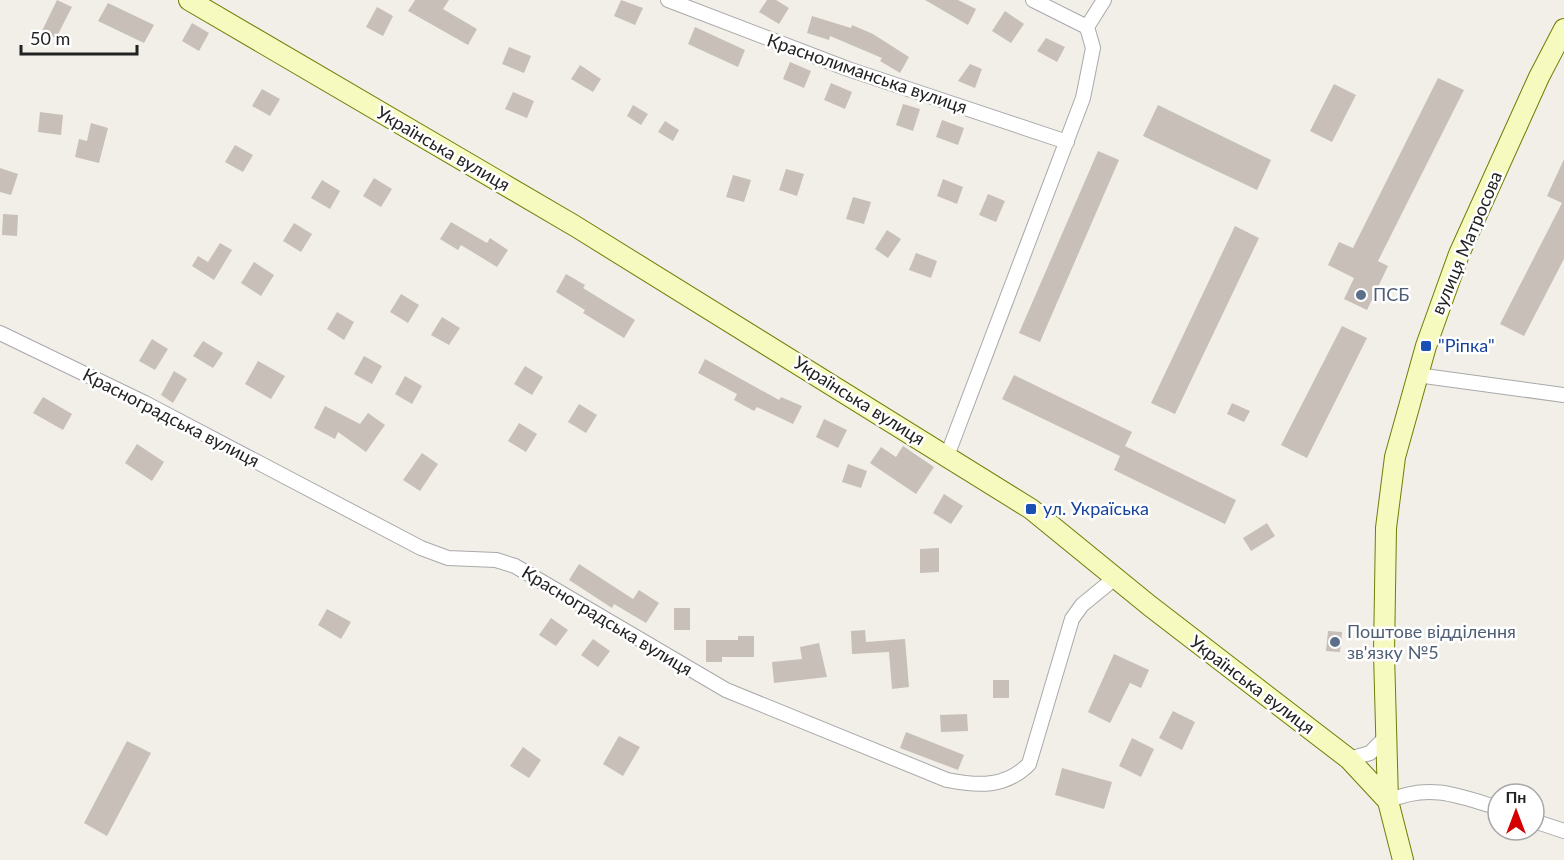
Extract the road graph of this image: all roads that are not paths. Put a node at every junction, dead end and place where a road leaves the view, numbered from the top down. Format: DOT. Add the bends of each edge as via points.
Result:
graph roads {
  1 [pos="189,0"];
  2 [pos="668,0"];
  3 [pos="1033,0"];
  4 [pos="1104,0"];
  5 [pos="1088,27"];
  6 [pos="1564,29"];
  7 [pos="1068,142"];
  8 [pos="0,333"];
  9 [pos="1417,375"];
  10 [pos="1564,395"];
  11 [pos="947,456"];
  12 [pos="1115,578"];
  13 [pos="1386,737"];
  14 [pos="1349,759"];
  15 [pos="1388,801"];
  16 [pos="1486,804"];
  17 [pos="1546,825"];
  18 [pos="1564,831"];
  19 [pos="1403,860"];
  1 -- 11 [label="street, Українська вулиця" via="575,226"];
  2 -- 7 [label="street, Краснолиманська вулиця" via="848,69"];
  3 -- 5 [label="street"];
  4 -- 5 [label="street"];
  5 -- 7 [label="street" via="1093,48 1083,98"];
  6 -- 9 [label="street, вулиця Матросова" via="1459,254"];
  7 -- 11 [label="street"];
  8 -- 12 [label="street, Красноградська вулиця" via="145,403 421,548 448,558 496,560 515,566 726,690 947,780 967,784 1005,782 1029,764 1072,619 1082,605"];
  9 -- 10 [label="street"];
  9 -- 13 [label="street, вулиця Матросова" via="1395,457 1386,528"];
  11 -- 12 [label="street, Українська вулиця" via="1030,509"];
  12 -- 14 [label="street, Українська вулиця"];
  13 -- 14 [label="street" via="1370,753"];
  13 -- 15 [label="street, вулиця Матросова"];
  14 -- 15 [label="street, Українська вулиця"];
  15 -- 16 [label="street" via="1408,792 1426,790"];
  15 -- 19 [label="street, вулиця Матросова"];
  17 -- 18 [label="street"];
}
